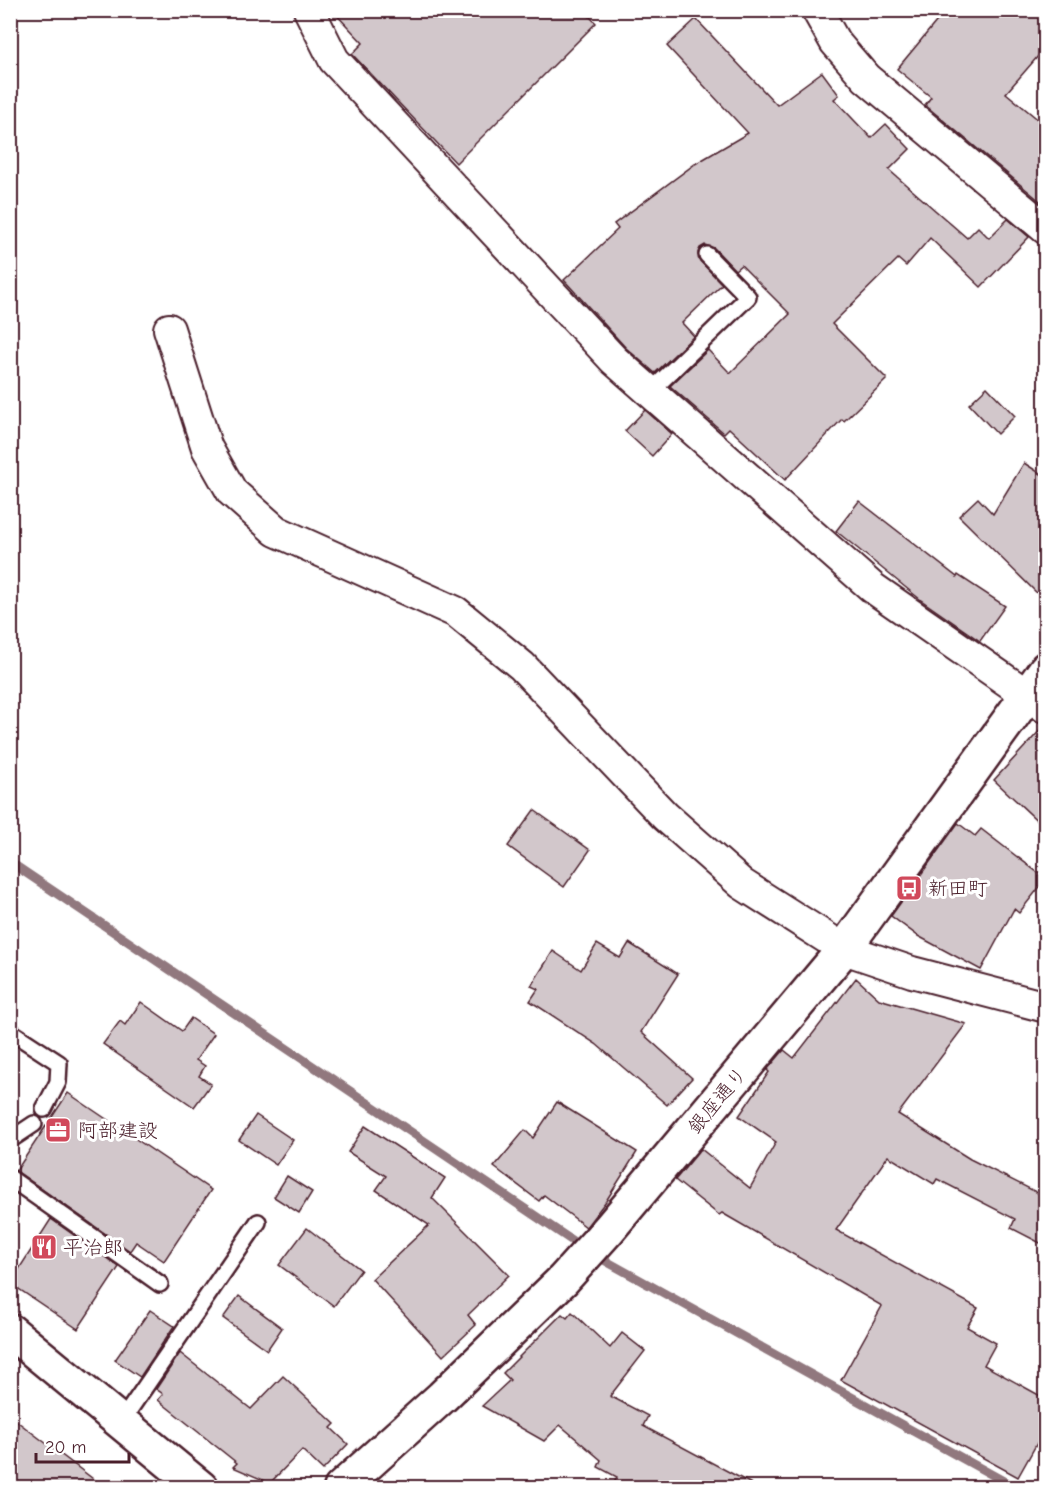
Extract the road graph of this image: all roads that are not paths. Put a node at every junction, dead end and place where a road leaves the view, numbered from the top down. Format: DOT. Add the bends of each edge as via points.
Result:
graph roads {
  1 [pos="309,10"];
  2 [pos="818,10"];
  3 [pos="1046,229"];
  4 [pos="707,255"];
  5 [pos="169,329"];
  6 [pos="650,392"];
  7 [pos="1040,691"];
  8 [pos="844,949"];
  9 [pos="1046,1006"];
  10 [pos="10,1031"];
  11 [pos="44,1109"];
  12 [pos="34,1124"];
  13 [pos="10,1140"];
  14 [pos="10,1178"];
  15 [pos="258,1222"];
  16 [pos="160,1284"];
  17 [pos="10,1331"];
  18 [pos="121,1422"];
  19 [pos="201,1488"];
  20 [pos="341,1488"];
  1 -- 6 [label="street" via="334,60 597,343"];
  2 -- 3 [label="street" via="835,42 866,78"];
  4 -- 6 [label="lane" via="748,297"];
  5 -- 8 [label="street" via="207,448 232,492 276,531 456,612 522,666 665,816 741,884"];
  6 -- 7 [label="street" via="873,588"];
  7 -- 8 [label="main road, 銀座通り"];
  8 -- 9 [label="street" via="912,972"];
  8 -- 20 [label="main road, 銀座通り" via="575,1266 442,1397"];
  10 -- 11 [label="lane" via="59,1064 58,1082"];
  12 -- 13 [label="lane"];
  14 -- 16 [label="lane"];
  15 -- 18 [label="lane"];
  17 -- 18 [label="main road"];
  18 -- 19 [label="main road"];
}
